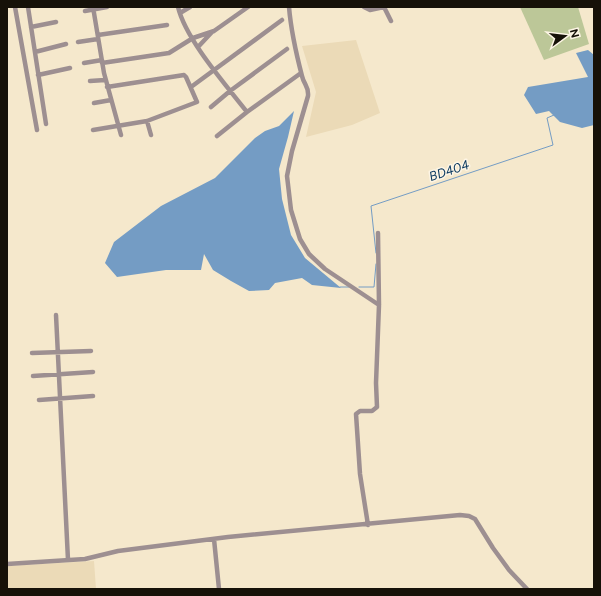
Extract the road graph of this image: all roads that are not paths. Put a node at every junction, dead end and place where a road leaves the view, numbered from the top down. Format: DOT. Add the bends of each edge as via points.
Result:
graph roads {
  1 [pos="15,7"];
  2 [pos="28,7"];
  3 [pos="107,7"];
  4 [pos="178,7"];
  5 [pos="190,7"];
  6 [pos="248,7"];
  7 [pos="289,7"];
  8 [pos="364,7"];
  9 [pos="384,7"];
  10 [pos="94,8"];
  11 [pos="85,11"];
  12 [pos="180,13"];
  13 [pos="282,20"];
  14 [pos="391,21"];
  15 [pos="56,22"];
  16 [pos="167,25"];
  17 [pos="31,27"];
  18 [pos="214,31"];
  19 [pos="98,37"];
  20 [pos="193,38"];
  21 [pos="78,42"];
  22 [pos="66,44"];
  23 [pos="198,47"];
  24 [pos="287,49"];
  25 [pos="35,52"];
  26 [pos="102,62"];
  27 [pos="84,63"];
  28 [pos="70,68"];
  29 [pos="215,70"];
  30 [pos="301,73"];
  31 [pos="38,75"];
  32 [pos="106,80"];
  33 [pos="90,81"];
  34 [pos="108,87"];
  35 [pos="191,87"];
  36 [pos="230,91"];
  37 [pos="111,100"];
  38 [pos="94,103"];
  39 [pos="211,106"];
  40 [pos="247,112"];
  41 [pos="147,122"];
  42 [pos="46,124"];
  43 [pos="119,126"];
  44 [pos="37,130"];
  45 [pos="93,130"];
  46 [pos="121,135"];
  47 [pos="151,135"];
  48 [pos="217,136"];
  49 [pos="378,233"];
  50 [pos="379,305"];
  51 [pos="56,315"];
  52 [pos="91,351"];
  53 [pos="58,352"];
  54 [pos="32,353"];
  55 [pos="93,372"];
  56 [pos="59,374"];
  57 [pos="33,376"];
  58 [pos="93,396"];
  59 [pos="60,398"];
  60 [pos="39,400"];
  61 [pos="368,525"];
  62 [pos="214,539"];
  63 [pos="68,560"];
  64 [pos="7,564"];
  65 [pos="219,589"];
  66 [pos="527,589"];
  1 -- 44 [label="street"];
  2 -- 17 [label="street"];
  3 -- 10 [label="street"];
  4 -- 12 [label="street"];
  5 -- 12 [label="street"];
  6 -- 18 [label="street"];
  7 -- 30 [label="street"];
  8 -- 9 [label="street" via="370,10"];
  9 -- 14 [label="street"];
  10 -- 11 [label="street"];
  10 -- 19 [label="street"];
  12 -- 20 [label="street"];
  13 -- 29 [label="street"];
  15 -- 17 [label="street"];
  16 -- 19 [label="street"];
  17 -- 25 [label="street"];
  18 -- 20 [label="street"];
  18 -- 23 [label="street"];
  19 -- 21 [label="street"];
  19 -- 26 [label="street"];
  20 -- 23 [label="street"];
  20 -- 26 [label="street" via="169,53"];
  22 -- 25 [label="street"];
  23 -- 29 [label="street"];
  24 -- 36 [label="street"];
  25 -- 31 [label="street"];
  26 -- 27 [label="street"];
  26 -- 32 [label="street"];
  28 -- 31 [label="street"];
  29 -- 35 [label="street"];
  29 -- 36 [label="street"];
  30 -- 40 [label="street"];
  30 -- 50 [label="street" via="308,88 308,96 287,176 300,239 309,254 325,269"];
  31 -- 42 [label="street"];
  32 -- 33 [label="street"];
  32 -- 34 [label="street"];
  34 -- 35 [label="street" via="184,75"];
  34 -- 37 [label="street"];
  35 -- 41 [label="street" via="197,102"];
  36 -- 39 [label="street"];
  36 -- 40 [label="street"];
  37 -- 38 [label="street"];
  37 -- 43 [label="street"];
  40 -- 48 [label="street"];
  41 -- 43 [label="street"];
  41 -- 47 [label="street"];
  43 -- 45 [label="street"];
  43 -- 46 [label="street"];
  49 -- 50 [label="street"];
  50 -- 61 [label="street" via="377,408 356,414 360,474"];
  51 -- 53 [label="street"];
  52 -- 53 [label="street"];
  53 -- 54 [label="street"];
  53 -- 56 [label="street"];
  55 -- 56 [label="street"];
  56 -- 57 [label="street"];
  56 -- 59 [label="street"];
  58 -- 59 [label="street"];
  59 -- 60 [label="street"];
  59 -- 63 [label="street"];
  61 -- 62 [label="street"];
  61 -- 66 [label="street" via="444,516 472,517 509,570"];
  62 -- 63 [label="street" via="118,550 85,559"];
  62 -- 65 [label="street"];
  63 -- 64 [label="street"];
}
